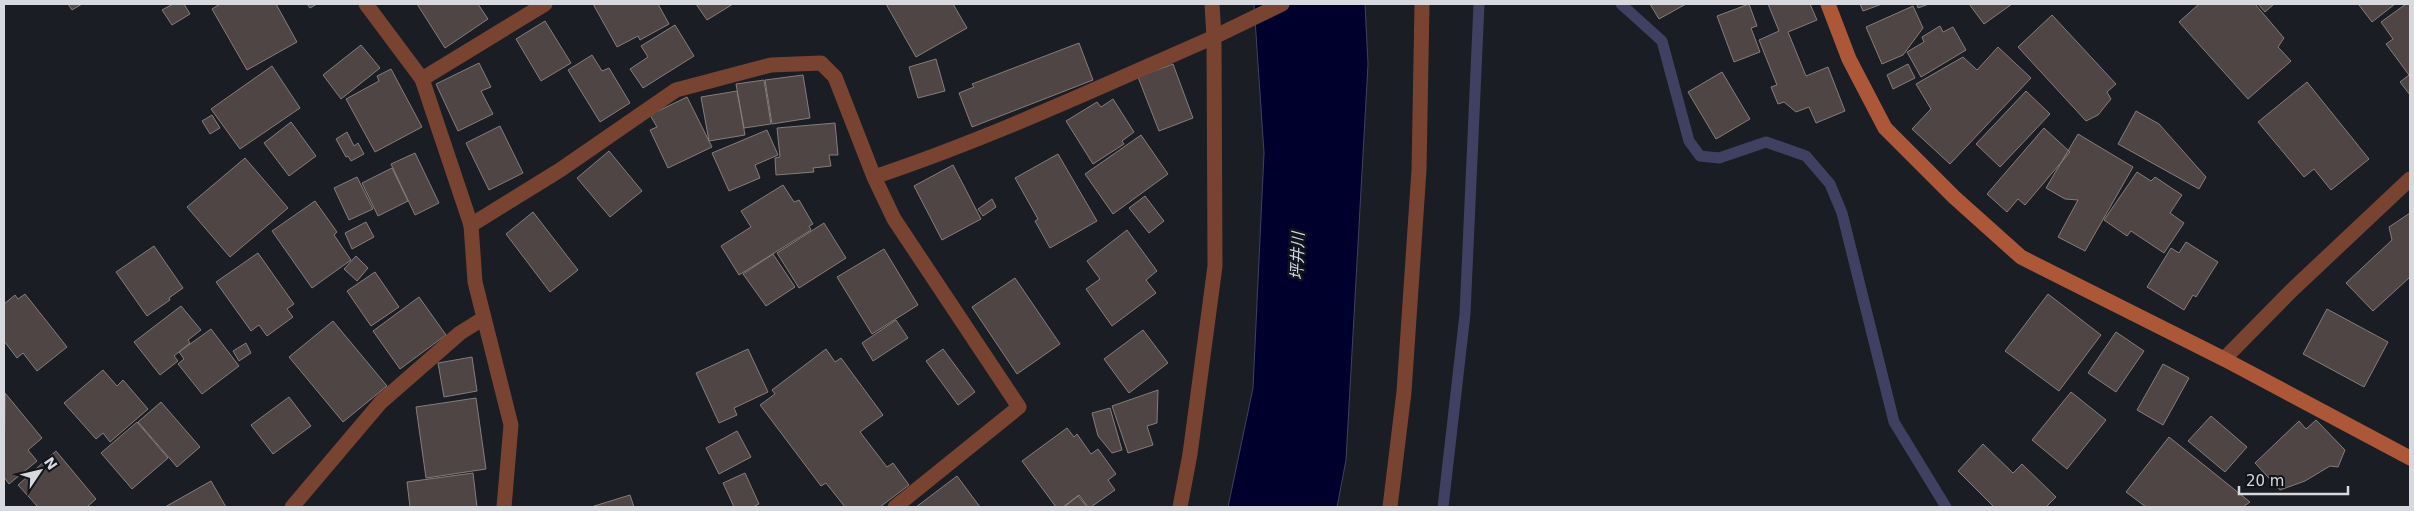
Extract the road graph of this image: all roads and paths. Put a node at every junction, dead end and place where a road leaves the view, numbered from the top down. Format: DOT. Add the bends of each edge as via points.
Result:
graph roads {
  1 [pos="366,4"];
  2 [pos="545,4"];
  3 [pos="1212,4"];
  4 [pos="1282,4"];
  5 [pos="1422,4"];
  6 [pos="1828,4"];
  7 [pos="1214,37"];
  8 [pos="422,79"];
  9 [pos="874,177"];
  10 [pos="2410,179"];
  11 [pos="471,225"];
  12 [pos="484,318"];
  13 [pos="2224,359"];
  14 [pos="2410,458"];
  15 [pos="292,507"];
  16 [pos="504,507"];
  17 [pos="895,507"];
  18 [pos="1180,507"];
  19 [pos="1390,507"];
  1 -- 8 [label="street"];
  2 -- 8 [label="street"];
  3 -- 7 [label="street"];
  4 -- 7 [label="street"];
  5 -- 19 [label="street" via="1419,170 1404,392"];
  6 -- 13 [label="street" via="1849,59 1885,128 1954,197 2021,257"];
  7 -- 9 [label="street" via="1034,117 943,154"];
  7 -- 18 [label="street" via="1215,266"];
  8 -- 11 [label="street"];
  9 -- 11 [label="street" via="834,77 820,63 771,65 676,90 560,170"];
  9 -- 17 [label="street" via="894,219 1019,407"];
  10 -- 13 [label="street"];
  11 -- 12 [label="street" via="475,282"];
  12 -- 15 [label="street" via="460,333 381,402"];
  12 -- 16 [label="street" via="511,425"];
  13 -- 14 [label="street"];
}
